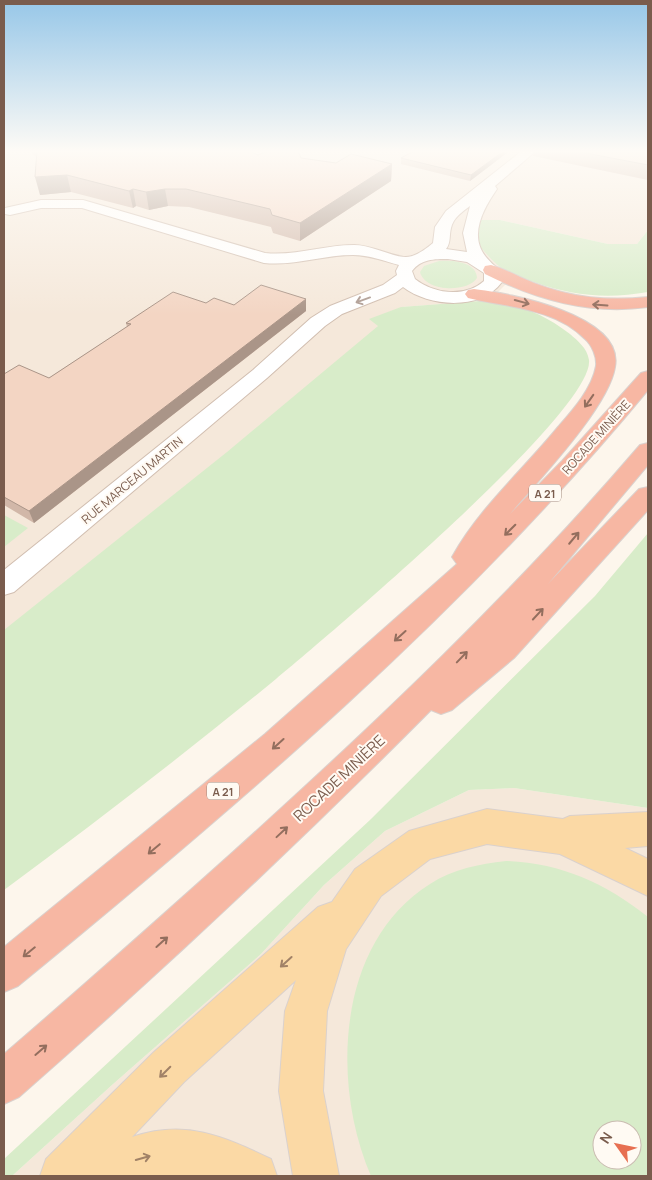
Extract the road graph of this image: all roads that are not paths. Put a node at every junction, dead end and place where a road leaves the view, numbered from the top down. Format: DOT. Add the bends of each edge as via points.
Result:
graph roads {
  1 [pos="35,205"];
  2 [pos="83,205"];
  3 [pos="462,205"];
  4 [pos="478,205"];
  5 [pos="10,211"];
  6 [pos="428,255"];
  7 [pos="485,265"];
  8 [pos="407,270"];
  9 [pos="474,294"];
  10 [pos="446,296"];
  11 [pos="648,302"];
  12 [pos="260,374"];
  13 [pos="648,377"];
  14 [pos="648,450"];
  15 [pos="648,495"];
  16 [pos="4,586"];
  17 [pos="436,603"];
  18 [pos="328,789"];
  19 [pos="648,829"];
  20 [pos="562,834"];
  21 [pos="648,878"];
  22 [pos="348,906"];
  23 [pos="4,972"];
  24 [pos="4,1082"];
  25 [pos="63,1176"];
  26 [pos="98,1176"];
  27 [pos="254,1176"];
  28 [pos="316,1176"];
  1 -- 5 [label="street"];
  2 -- 8 [label="street" via="264,258 296,260 352,250"];
  3 -- 6 [label="street" via="443,227 441,244"];
  4 -- 7 [label="street" via="472,218 470,241"];
  6 -- 7 [label="street, RUE MARCEAU MARTIN" via="455,254"];
  6 -- 8 [label="street, RUE MARCEAU MARTIN"];
  7 -- 9 [label="street" via="494,276 493,282"];
  11 -- 7 [label="highway, one-way" via="613,306 573,302 539,292"];
  8 -- 10 [label="street, RUE MARCEAU MARTIN" via="410,284 419,290"];
  8 -- 12 [label="street, RUE MARCEAU MARTIN, one-way" via="383,292 327,316"];
  9 -- 10 [label="street, RUE MARCEAU MARTIN"];
  9 -- 17 [label="highway, one-way" via="512,299 560,315 598,342 606,363 602,379 586,404 487,524"];
  10 -- 12 [label="street, RUE MARCEAU MARTIN" via="361,316 313,339"];
  12 -- 16 [label="street, RUE MARCEAU MARTIN"];
  13 -- 17 [label="highway, ROCADE MINIÈRE / A 21, one-way" via="575,461"];
  18 -- 14 [label="highway, ROCADE MINIÈRE, one-way" via="414,707 523,594 568,546"];
  18 -- 15 [label="highway, one-way" via="504,649"];
  17 -- 23 [label="highway, ROCADE MINIÈRE / A 21, one-way" via="247,771"];
  24 -- 18 [label="highway, ROCADE MINIÈRE, one-way"];
  19 -- 20 [label="main road"];
  20 -- 21 [label="main road" via="606,852"];
  20 -- 22 [label="main road" via="518,826 454,832 414,847 396,858"];
  22 -- 25 [label="main road, one-way" via="169,1067"];
  22 -- 28 [label="main road" via="321,955 311,984 304,1023 300,1084 303,1120"];
  26 -- 27 [label="main road, one-way" via="113,1167 172,1152 201,1154"];
}
